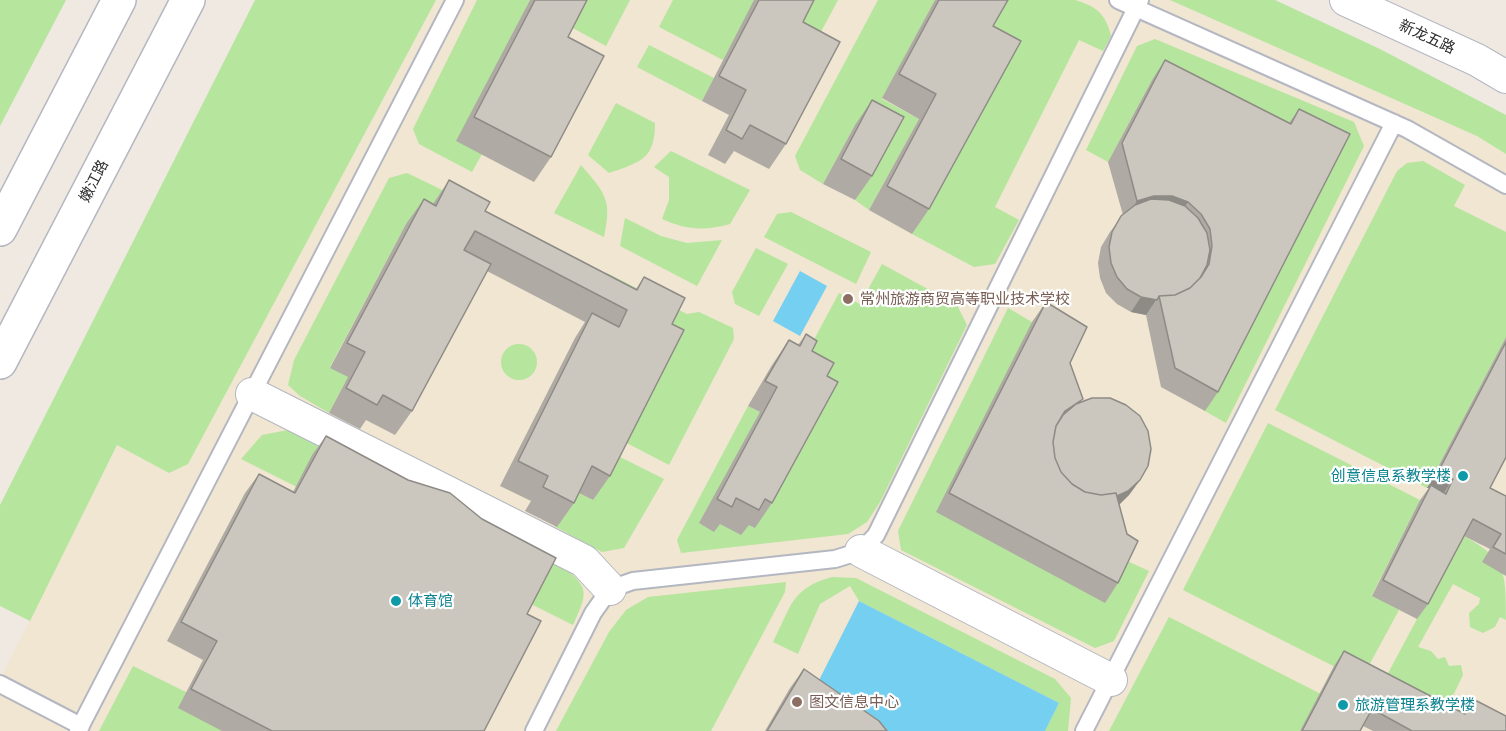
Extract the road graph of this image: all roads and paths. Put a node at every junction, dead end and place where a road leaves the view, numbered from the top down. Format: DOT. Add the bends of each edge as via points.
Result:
graph roads {
  1 [pos="119,0"];
  2 [pos="188,0"];
  3 [pos="455,0"];
  4 [pos="1118,0"];
  5 [pos="1346,0"];
  6 [pos="1138,4"];
  7 [pos="1506,77"];
  8 [pos="1394,123"];
  9 [pos="1506,184"];
  10 [pos="0,229"];
  11 [pos="0,362"];
  12 [pos="252,394"];
  13 [pos="861,551"];
  14 [pos="610,589"];
  15 [pos="1111,680"];
  16 [pos="0,684"];
  17 [pos="80,728"];
  18 [pos="534,731"];
  19 [pos="1084,731"];
  1 -- 10 [label="main road"];
  2 -- 11 [label="main road, 嫩江路"];
  3 -- 12 [label="lane"];
  4 -- 6 [label="lane"];
  5 -- 7 [label="street, 新龙五路"];
  6 -- 8 [label="lane"];
  6 -- 13 [label="lane" via="876,535"];
  8 -- 9 [label="lane"];
  8 -- 15 [label="lane"];
  12 -- 14 [label="street" via="584,561"];
  12 -- 17 [label="lane"];
  13 -- 14 [label="lane" via="835,559 633,581"];
  13 -- 15 [label="street"];
  14 -- 18 [label="lane" via="593,613"];
  15 -- 19 [label="lane"];
  16 -- 17 [label="lane"];
}
